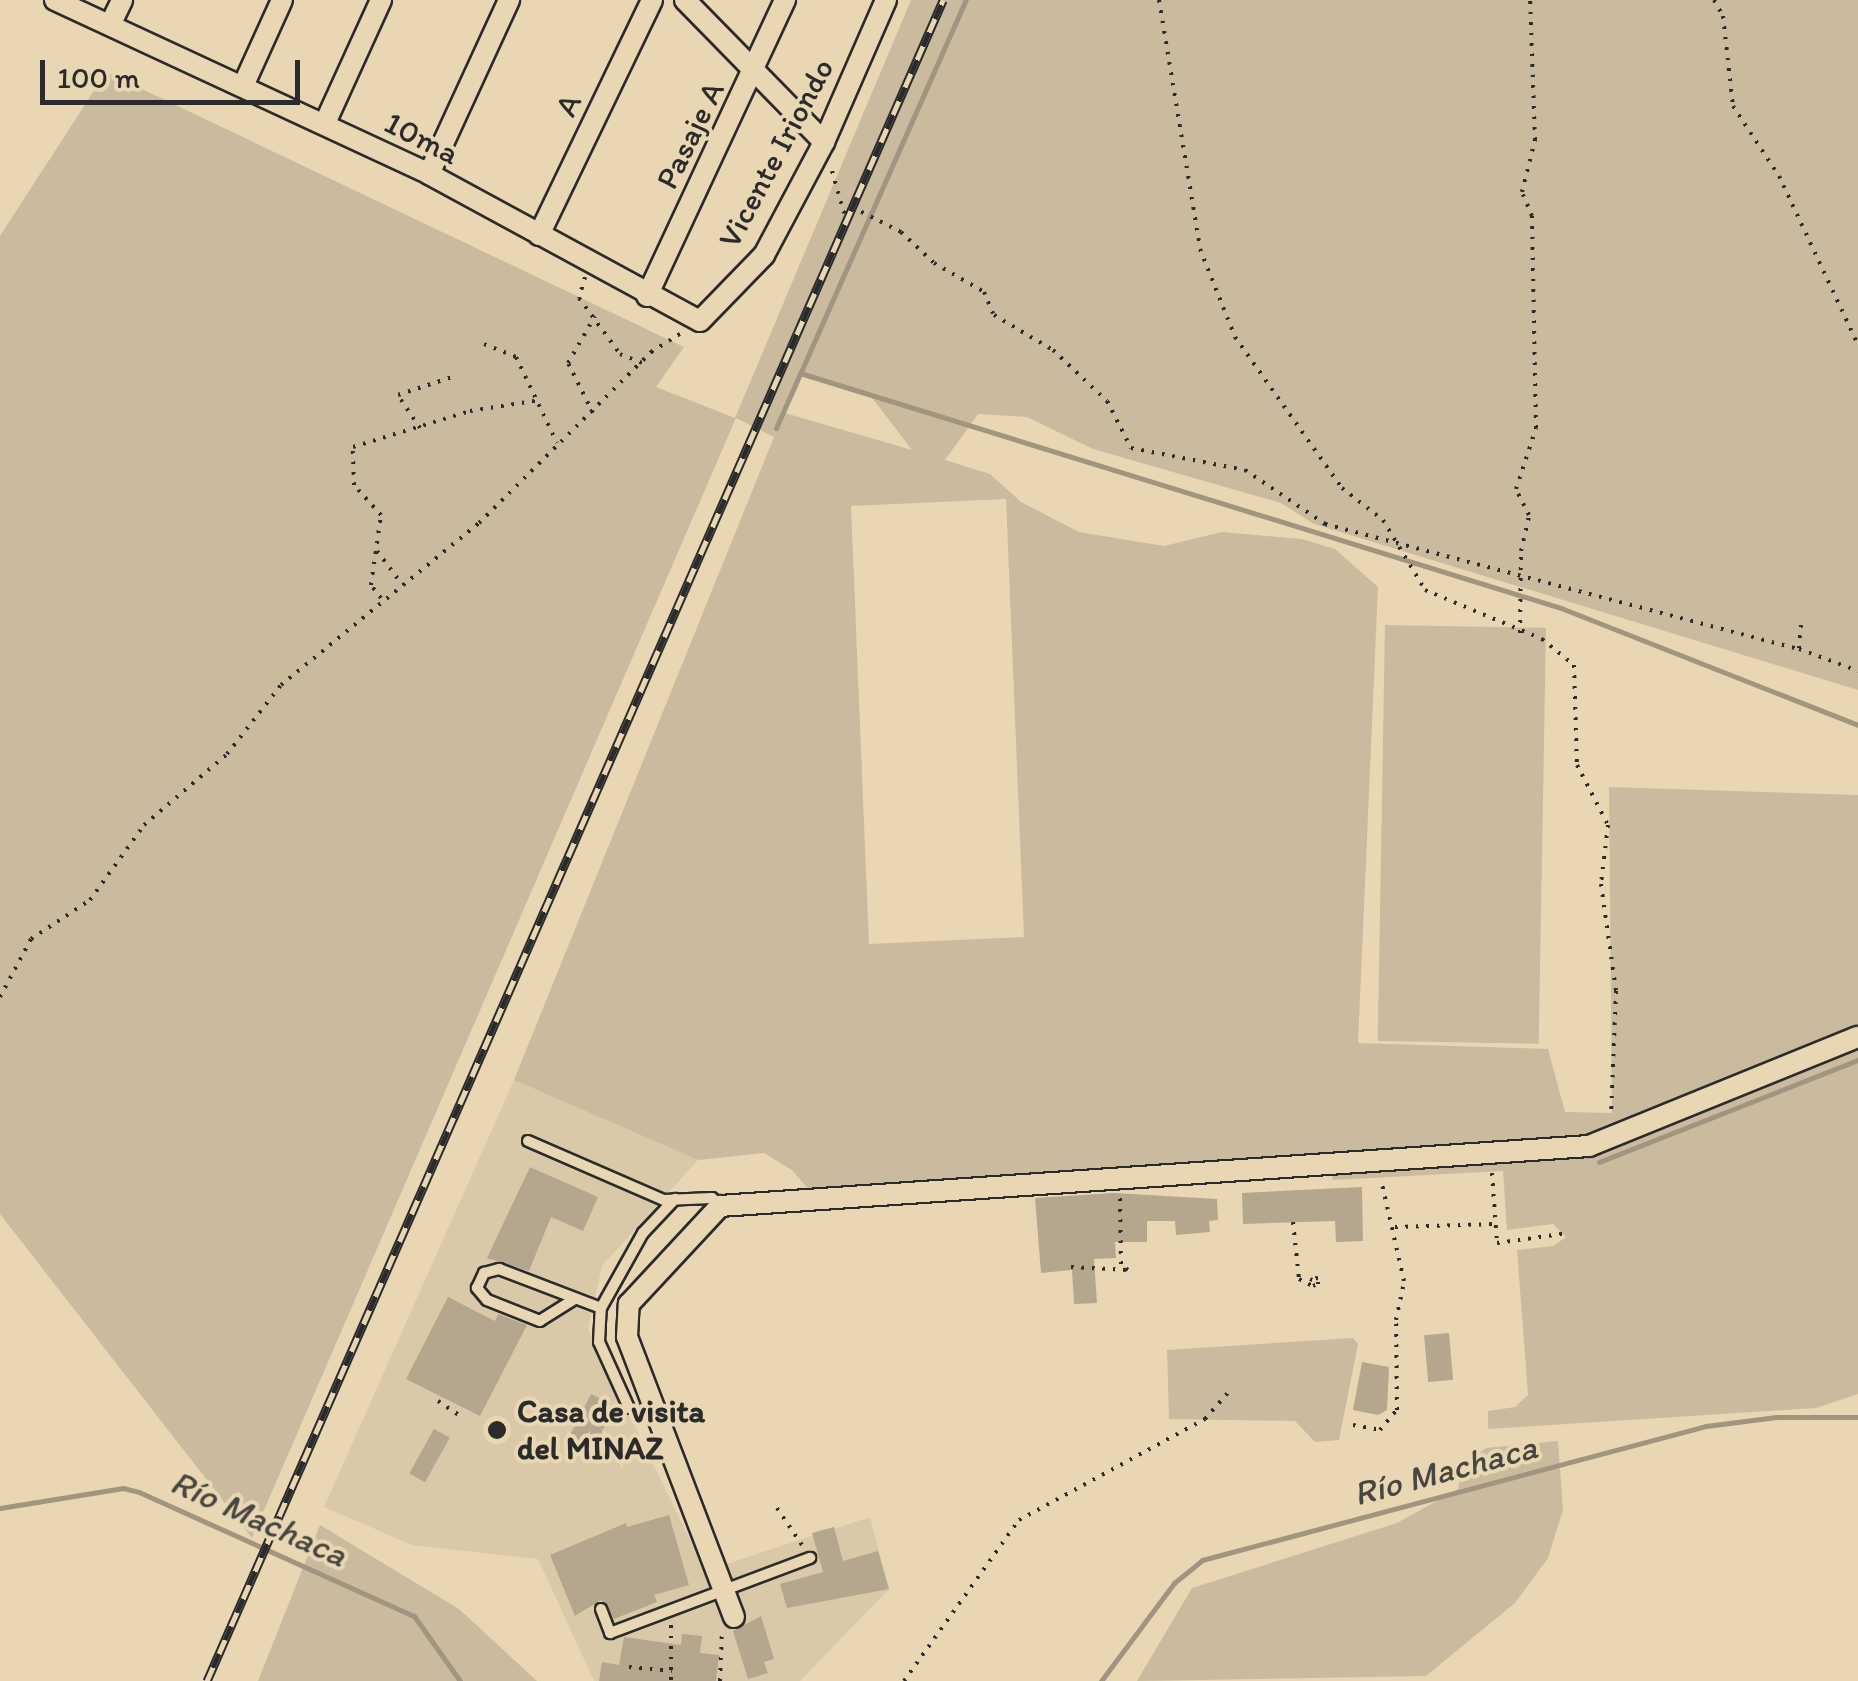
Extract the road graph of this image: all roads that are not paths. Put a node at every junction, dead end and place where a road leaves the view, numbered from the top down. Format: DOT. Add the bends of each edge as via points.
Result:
graph roads {
  1 [pos="55,0"];
  2 [pos="122,0"];
  3 [pos="282,0"];
  4 [pos="381,0"];
  5 [pos="510,0"];
  6 [pos="652,0"];
  7 [pos="685,0"];
  8 [pos="786,0"];
  9 [pos="886,0"];
  10 [pos="110,25"];
  11 [pos="755,70"];
  12 [pos="244,86"];
  13 [pos="325,123"];
  14 [pos="824,142"];
  15 [pos="429,174"];
  16 [pos="539,236"];
  17 [pos="647,296"];
  18 [pos="700,321"];
  19 [pos="1858,1037"];
  20 [pos="528,1141"];
  21 [pos="675,1200"];
  22 [pos="720,1206"];
  23 [pos="573,1300"];
  24 [pos="600,1308"];
  25 [pos="630,1408"];
  26 [pos="810,1558"];
  27 [pos="724,1590"];
  28 [pos="601,1608"];
  29 [pos="728,1622"];
  1 -- 10 [label="street, 10ma"];
  2 -- 10 [label="street"];
  3 -- 12 [label="street"];
  4 -- 13 [label="street"];
  5 -- 15 [label="street"];
  6 -- 16 [label="street, A"];
  7 -- 11 [label="street"];
  8 -- 11 [label="street, Pasaje A"];
  9 -- 14 [label="street, Vicente Iriondo"];
  10 -- 12 [label="street, 10ma"];
  11 -- 14 [label="street"];
  11 -- 17 [label="street, Pasaje A"];
  12 -- 13 [label="street, 10ma"];
  13 -- 15 [label="street, 10ma"];
  14 -- 18 [label="street, Vicente Iriondo" via="764,255"];
  15 -- 16 [label="street, 10ma"];
  16 -- 17 [label="street, 10ma"];
  17 -- 18 [label="street, 10ma"];
  19 -- 22 [label="street" via="1614,1139"];
  20 -- 21 [label="lane"];
  21 -- 22 [label="lane" via="712,1198"];
  21 -- 24 [label="lane" via="643,1234"];
  22 -- 27 [label="street" via="629,1304 627,1337"];
  23 -- 23 [label="lane" via="500,1269 484,1273 477,1288 487,1300 540,1322"];
  23 -- 24 [label="lane"];
  24 -- 25 [label="lane" via="599,1342"];
  26 -- 27 [label="lane"];
  27 -- 28 [label="lane" via="610,1633"];
  27 -- 29 [label="street"];
}
